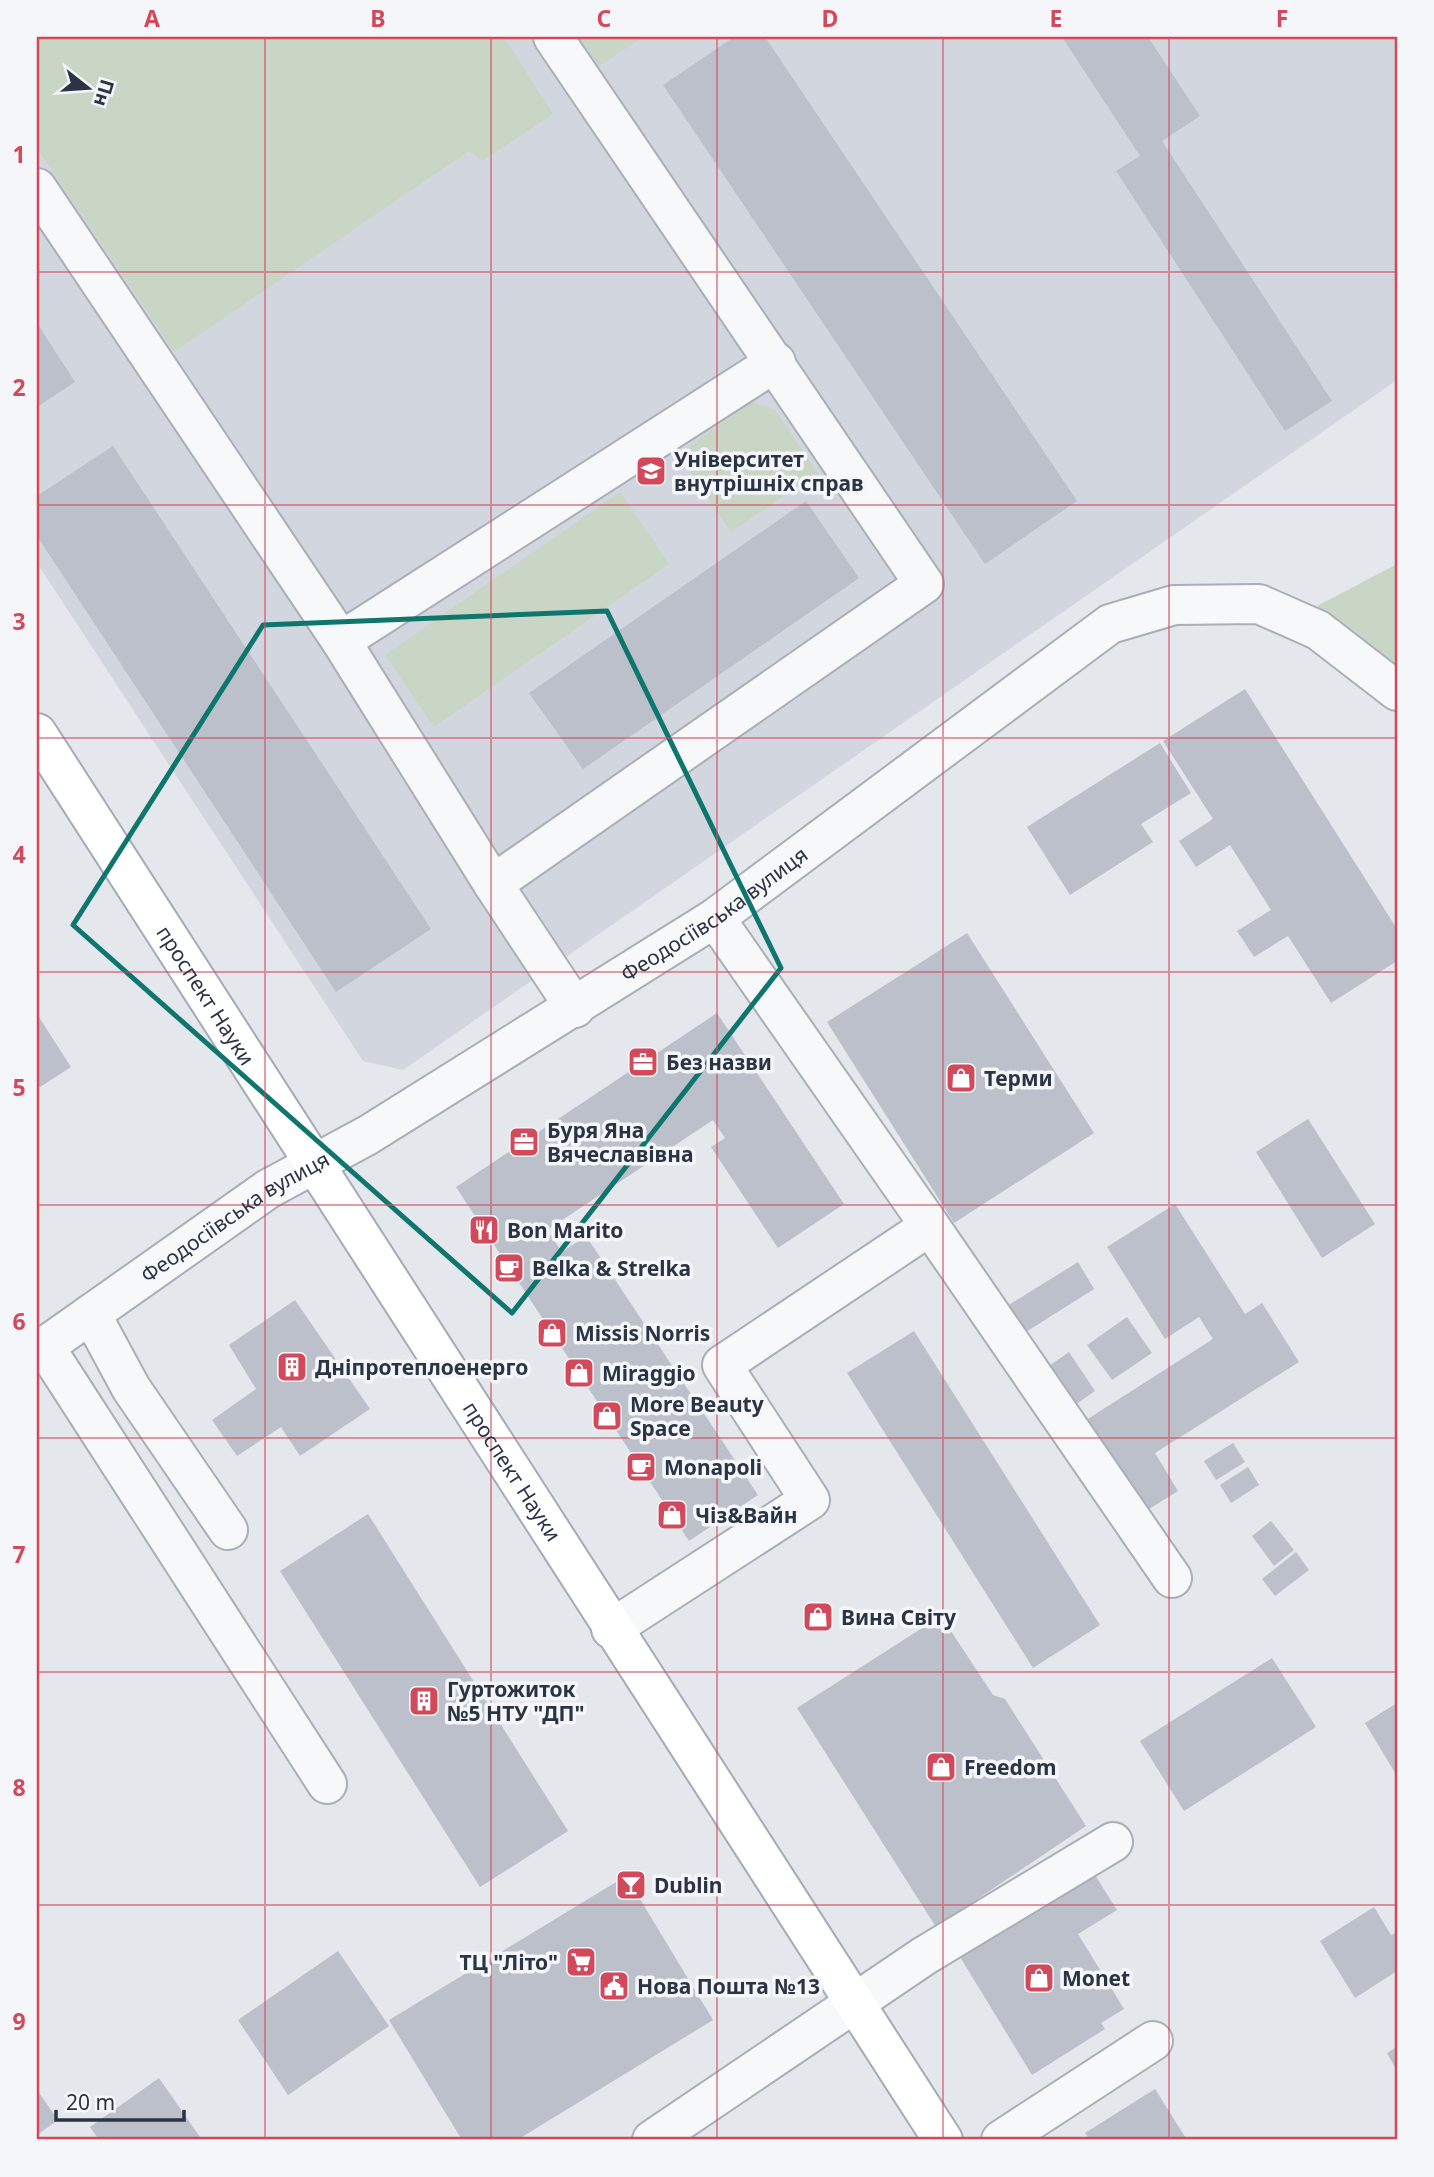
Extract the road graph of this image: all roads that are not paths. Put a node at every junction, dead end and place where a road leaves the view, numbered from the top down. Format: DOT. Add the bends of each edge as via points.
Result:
graph roads {
  1 [pos="553,37"];
  2 [pos="37,188"];
  3 [pos="776,362"];
  4 [pos="341,641"];
  5 [pos="1397,691"];
  6 [pos="37,733"];
  7 [pos="493,884"];
  8 [pos="715,918"];
  9 [pos="575,1007"];
  10 [pos="316,1164"];
  11 [pos="930,1226"];
  12 [pos="92,1314"];
  13 [pos="41,1350"];
  14 [pos="229,1530"];
  15 [pos="1172,1578"];
  16 [pos="611,1629"];
  17 [pos="327,1784"];
  18 [pos="1112,1842"];
  19 [pos="854,2003"];
  20 [pos="1153,2041"];
  21 [pos="652,2140"];
  22 [pos="943,2140"];
  23 [pos="1001,2140"];
  1 -- 3 [label="street"];
  2 -- 4 [label="street"];
  3 -- 4 [label="street"];
  3 -- 7 [label="street" via="923,584"];
  4 -- 7 [label="street"];
  5 -- 8 [label="street, Феодосіївська вулиця" via="1318,630 1259,604 1174,606 1110,624"];
  6 -- 10 [label="main road, проспект Науки"];
  7 -- 9 [label="street"];
  8 -- 9 [label="street, Феодосіївська вулиця"];
  8 -- 11 [label="street"];
  9 -- 10 [label="street, Феодосіївська вулиця"];
  10 -- 12 [label="street, Феодосіївська вулиця" via="268,1189"];
  10 -- 16 [label="main road, проспект Науки"];
  11 -- 15 [label="street"];
  11 -- 16 [label="street" via="722,1364 810,1500"];
  12 -- 13 [label="street, Феодосіївська вулиця"];
  12 -- 14 [label="street" via="131,1388"];
  13 -- 17 [label="street"];
  16 -- 19 [label="main road, проспект Науки"];
  18 -- 19 [label="street"];
  19 -- 21 [label="street"];
  19 -- 22 [label="main road, проспект Науки"];
  20 -- 23 [label="street"];
}
